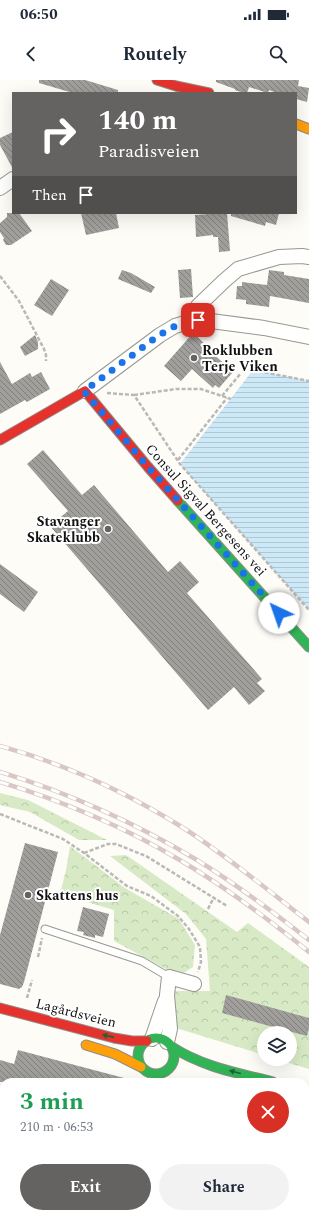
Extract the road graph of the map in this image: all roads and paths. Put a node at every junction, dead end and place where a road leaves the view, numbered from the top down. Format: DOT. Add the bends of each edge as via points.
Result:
graph roads {
  1 [pos="157,80"];
  2 [pos="176,86"];
  3 [pos="190,92"];
  4 [pos="204,92"];
  5 [pos="297,125"];
  6 [pos="308,129"];
  7 [pos="12,180"];
  8 [pos="0,188"];
  9 [pos="309,258"];
  10 [pos="0,276"];
  11 [pos="192,321"];
  12 [pos="309,337"];
  13 [pos="46,361"];
  14 [pos="253,370"];
  15 [pos="241,373"];
  16 [pos="309,381"];
  17 [pos="84,391"];
  18 [pos="106,393"];
  19 [pos="134,395"];
  20 [pos="222,396"];
  21 [pos="228,398"];
  22 [pos="231,399"];
  23 [pos="0,440"];
  24 [pos="178,460"];
  25 [pos="309,610"];
  26 [pos="309,647"];
  27 [pos="0,814"];
  28 [pos="84,853"];
  29 [pos="214,897"];
  30 [pos="227,906"];
  31 [pos="208,909"];
  32 [pos="45,929"];
  33 [pos="169,977"];
  34 [pos="32,980"];
  35 [pos="194,984"];
  36 [pos="167,995"];
  37 [pos="26,1001"];
  38 [pos="0,1008"];
  39 [pos="149,1040"];
  40 [pos="74,1042"];
  41 [pos="169,1044"];
  42 [pos="141,1067"];
  43 [pos="166,1071"];
  44 [pos="177,1072"];
  45 [pos="152,1078"];
  46 [pos="258,1078"];
  1 -- 2 [label="street"];
  2 -- 3 [label="street"];
  2 -- 4 [label="street"];
  5 -- 6 [label="street"];
  7 -- 8 [label="street"];
  9 -- 11 [label="street" via="278,257 238,269 198,306"];
  10 -- 13 [label="path" via="25,310 44,349"];
  11 -- 12 [label="street" via="264,328"];
  11 -- 17 [label="street" via="160,334"];
  14 -- 16 [label="path"];
  15 -- 20 [label="path"];
  17 -- 23 [label="street"];
  17 -- 26 [label="street, Consul Sigval Bergesens vei" via="148,467"];
  18 -- 19 [label="path"];
  19 -- 20 [label="path" via="176,389 201,389"];
  19 -- 24 [label="path"];
  20 -- 21 [label="path"];
  21 -- 22 [label="path"];
  21 -- 24 [label="path"];
  24 -- 25 [label="path"];
  27 -- 28 [label="path" via="63,839"];
  28 -- 29 [label="path" via="108,844 116,844 146,856"];
  28 -- 35 [label="path" via="127,886 151,896 185,924 200,947 201,962"];
  29 -- 30 [label="path"];
  29 -- 31 [label="path"];
  32 -- 33 [label="lane" via="142,961"];
  33 -- 35 [label="street"];
  33 -- 36 [label="street"];
  34 -- 37 [label="path"];
  36 -- 39 [label="street" via="158,1024"];
  36 -- 41 [label="street"];
  39 -- 38 [label="street, Lagårdsveien, one-way" via="114,1038"];
  39 -- 41 [label="street" via="162,1039"];
  39 -- 42 [label="street" via="141,1047 139,1053"];
  40 -- 42 [label="street, Lagårdsveien" via="111,1052"];
  41 -- 43 [label="street" via="174,1052 174,1059"];
  46 -- 41 [label="street, one-way" via="181,1054"];
  42 -- 45 [label="street"];
  43 -- 44 [label="street"];
  43 -- 45 [label="street"];
}
